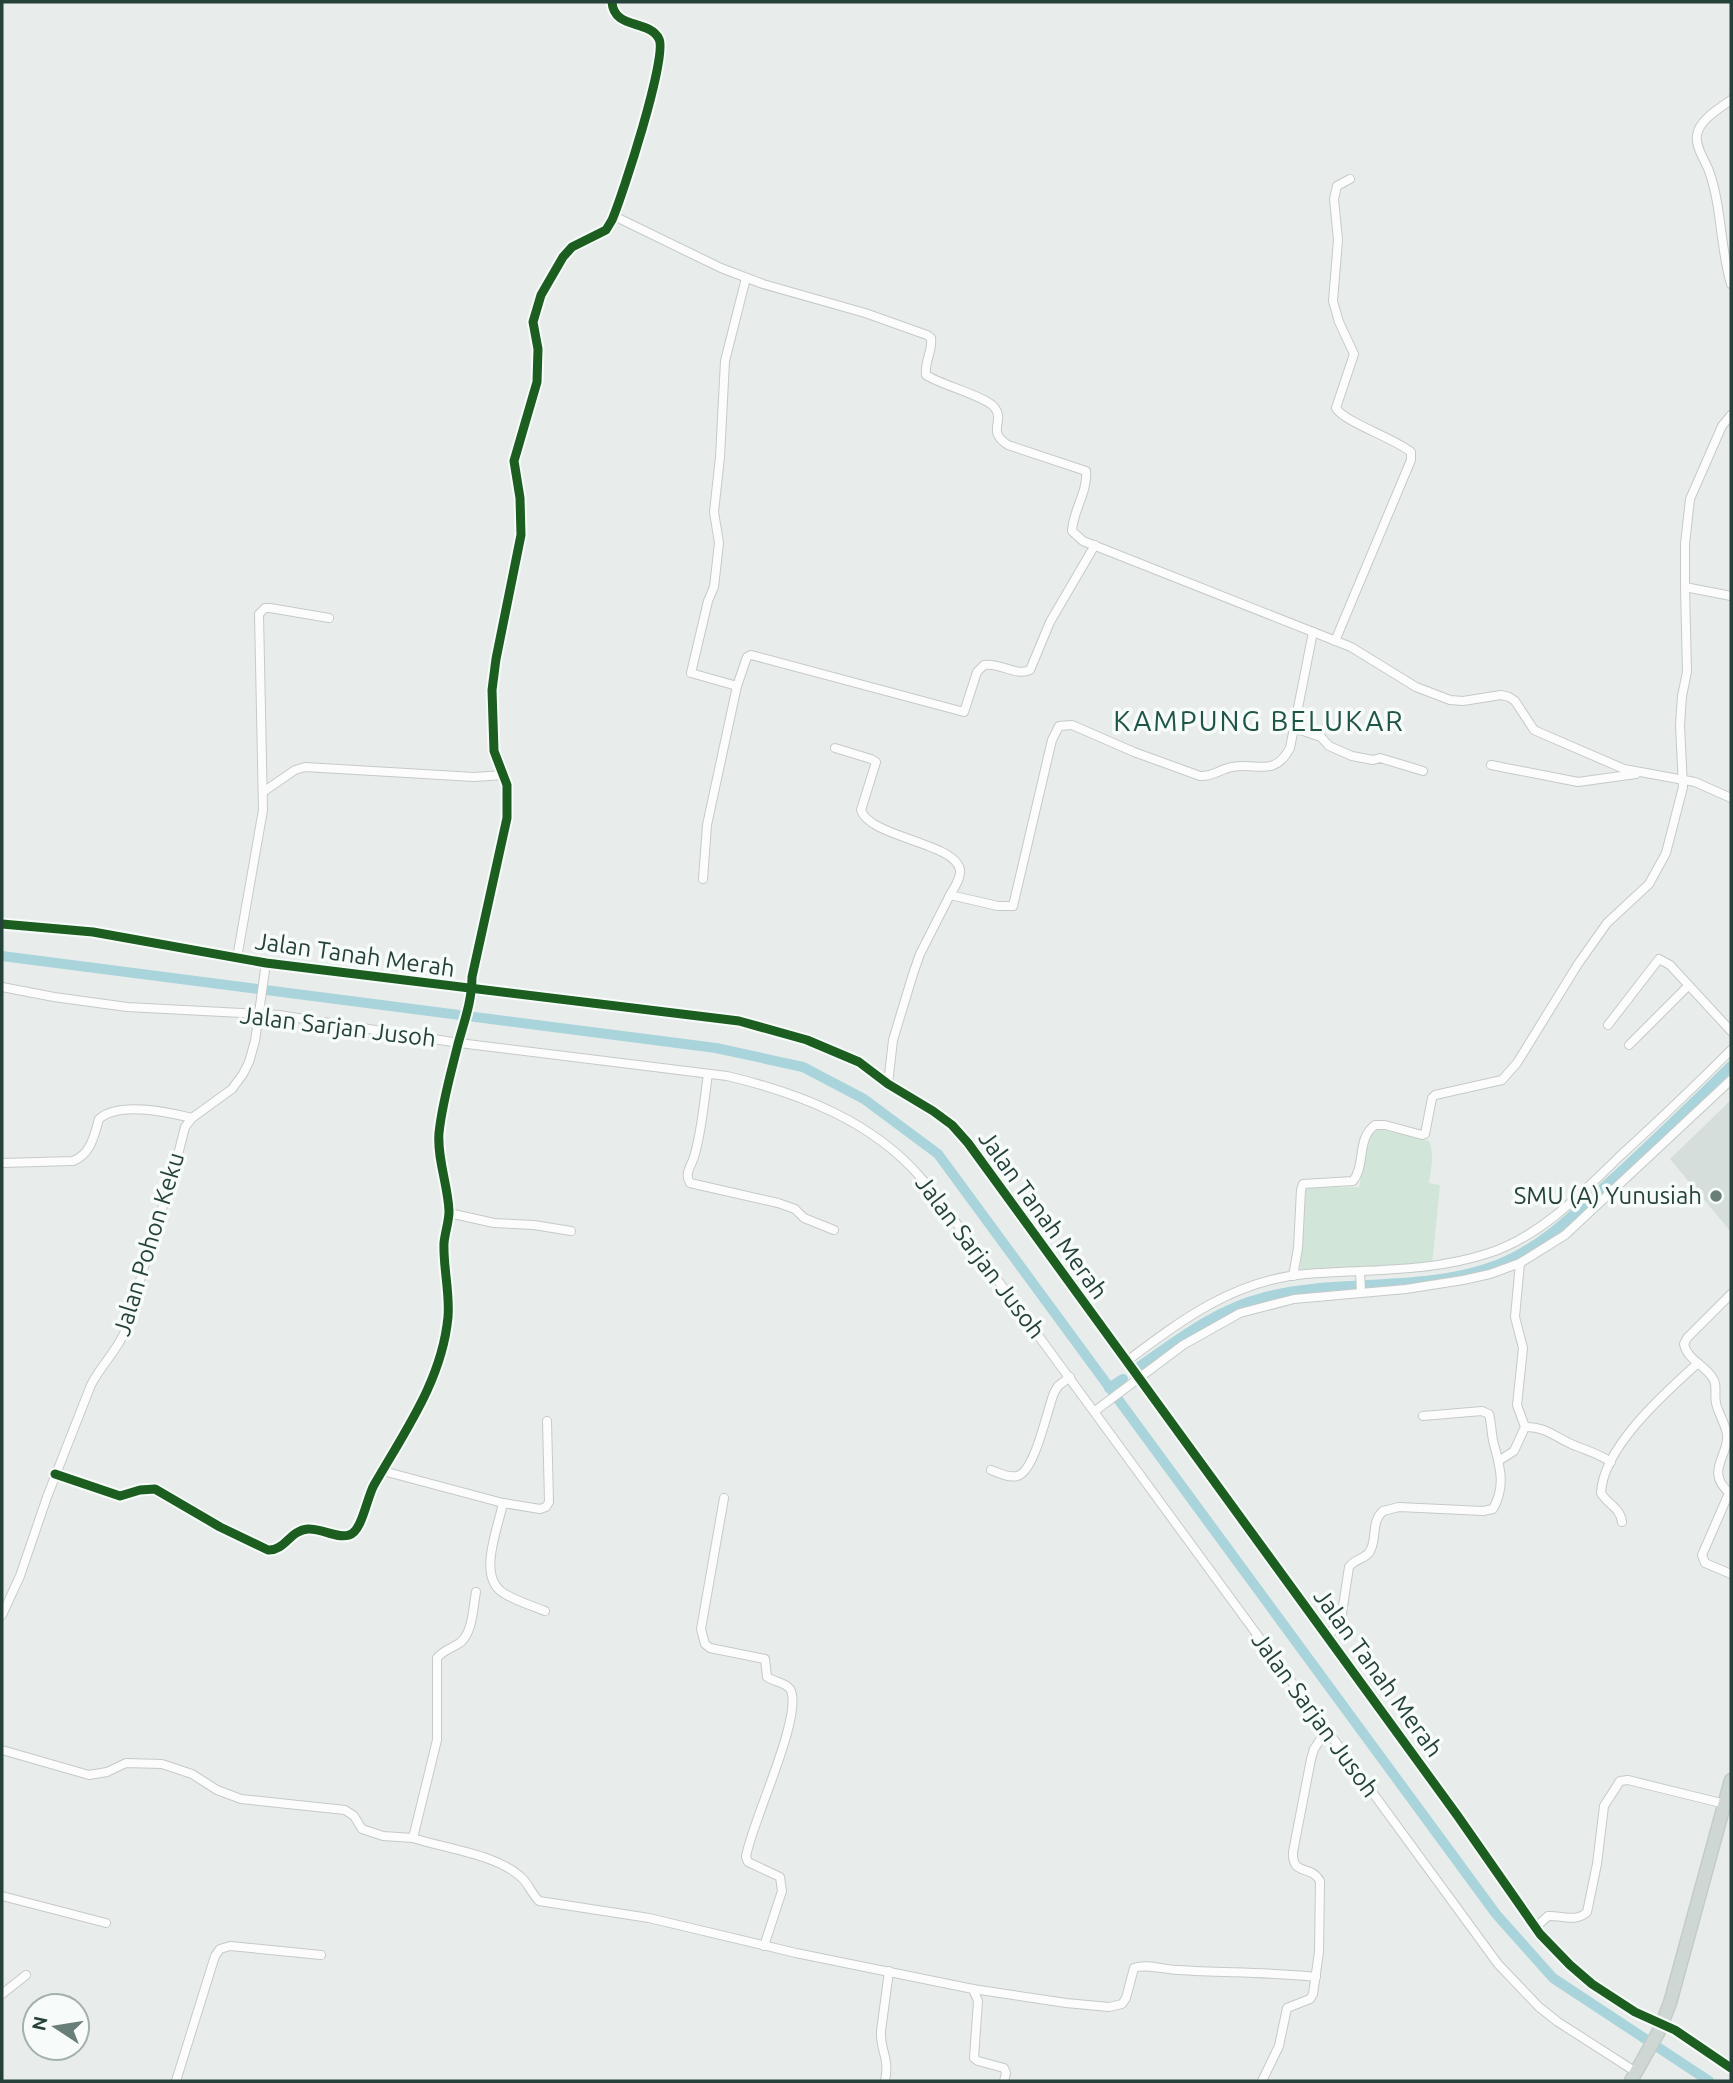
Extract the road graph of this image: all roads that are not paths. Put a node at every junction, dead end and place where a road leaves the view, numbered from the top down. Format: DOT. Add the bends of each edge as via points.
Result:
graph roads {
  1 [pos="612,2"];
  2 [pos="1731,100"];
  3 [pos="1350,179"];
  4 [pos="614,216"];
  5 [pos="746,278"];
  6 [pos="1731,284"];
  7 [pos="1731,415"];
  8 [pos="1095,545"];
  9 [pos="1685,587"];
  10 [pos="1731,596"];
  11 [pos="329,618"];
  12 [pos="1313,632"];
  13 [pos="1335,641"];
  14 [pos="737,686"];
  15 [pos="1294,728"];
  16 [pos="835,748"];
  17 [pos="1491,765"];
  18 [pos="1423,771"];
  19 [pos="1640,774"];
  20 [pos="504,775"];
  21 [pos="1681,780"];
  22 [pos="263,792"];
  23 [pos="1731,798"];
  24 [pos="703,879"];
  25 [pos="950,895"];
  26 [pos="2,924"];
  27 [pos="237,958"];
  28 [pos="266,963"];
  29 [pos="1688,986"];
  30 [pos="2,987"];
  31 [pos="472,989"];
  32 [pos="258,1014"];
  33 [pos="1608,1025"];
  34 [pos="1731,1031"];
  35 [pos="459,1043"];
  36 [pos="1629,1045"];
  37 [pos="1731,1050"];
  38 [pos="708,1074"];
  39 [pos="1731,1080"];
  40 [pos="888,1084"];
  41 [pos="192,1118"];
  42 [pos="2,1163"];
  43 [pos="449,1213"];
  44 [pos="834,1230"];
  45 [pos="571,1231"];
  46 [pos="1520,1263"];
  47 [pos="1360,1274"];
  48 [pos="1293,1276"];
  49 [pos="1361,1289"];
  50 [pos="1731,1294"];
  51 [pos="1127,1361"];
  52 [pos="1698,1363"];
  53 [pos="1070,1377"];
  54 [pos="1139,1378"];
  55 [pos="1095,1411"];
  56 [pos="1423,1416"];
  57 [pos="547,1421"];
  58 [pos="1525,1427"];
  59 [pos="1500,1460"];
  60 [pos="1611,1462"];
  61 [pos="991,1470"];
  62 [pos="383,1471"];
  63 [pos="55,1474"];
  64 [pos="1730,1494"];
  65 [pos="724,1497"];
  66 [pos="503,1503"];
  67 [pos="1622,1522"];
  68 [pos="1731,1574"];
  69 [pos="476,1592"];
  70 [pos="545,1611"];
  71 [pos="2,1615"];
  72 [pos="1328,1638"];
  73 [pos="1326,1731"];
  74 [pos="2,1750"];
  75 [pos="1731,1780"];
  76 [pos="1725,1804"];
  77 [pos="413,1838"];
  78 [pos="2,1896"];
  79 [pos="106,1923"];
  80 [pos="1536,1927"];
  81 [pos="764,1946"];
  82 [pos="321,1955"];
  83 [pos="889,1971"];
  84 [pos="26,1975"];
  85 [pos="1316,1978"];
  86 [pos="973,1989"];
  87 [pos="2,1994"];
  88 [pos="1660,2028"];
  89 [pos="1731,2068"];
  90 [pos="1636,2073"];
  91 [pos="176,2081"];
  92 [pos="885,2081"];
  93 [pos="1004,2081"];
  94 [pos="1262,2081"];
  1 -- 4 [label="street" via="621,20 661,42 650,99"];
  2 -- 6 [label="street" via="1710,116 1697,135 1710,174"];
  3 -- 13 [label="street" via="1335,192 1338,240 1333,301 1354,354 1336,408 1411,452"];
  4 -- 5 [label="street"];
  4 -- 20 [label="street" via="606,230 572,247 563,257 541,295 534,322 537,382 514,461 521,535 492,690 494,751"];
  5 -- 8 [label="street" via="931,338 926,375 992,404 998,414 1000,440 1086,471 1072,531"];
  5 -- 14 [label="street" via="725,361 714,512 719,543 714,587 691,673"];
  7 -- 9 [label="street" via="1690,499"];
  8 -- 12 [label="street"];
  8 -- 14 [label="street" via="1050,622 1030,670 1022,673 984,664 964,712 751,655"];
  9 -- 10 [label="street"];
  9 -- 21 [label="street" via="1687,672 1680,725"];
  11 -- 22 [label="street" via="270,608 259,614"];
  12 -- 13 [label="street"];
  12 -- 15 [label="street"];
  13 -- 19 [label="street" via="1450,701 1508,697 1534,730"];
  14 -- 24 [label="street" via="707,824"];
  15 -- 18 [label="street" via="1321,737 1352,756 1380,758"];
  15 -- 25 [label="street" via="1290,748 1279,764 1260,769 1228,767 1209,776 1154,760 1072,725 1059,726 1013,906"];
  16 -- 25 [label="street" via="876,762 861,810 868,822 916,841 960,867"];
  17 -- 19 [label="street" via="1578,782"];
  19 -- 21 [label="street"];
  20 -- 22 [label="street" via="305,767"];
  20 -- 31 [label="street" via="507,818"];
  21 -- 23 [label="street"];
  21 -- 48 [label="street" via="1674,830 1649,884 1607,923 1502,1080 1435,1095 1425,1134 1375,1125 1367,1134 1353,1181 1301,1186"];
  22 -- 27 [label="street" via="262,828"];
  25 -- 40 [label="street" via="913,974 893,1040"];
  26 -- 27 [label="street, Jalan Tanah Merah" via="93,932"];
  27 -- 28 [label="street, Jalan Tanah Merah"];
  28 -- 31 [label="street, Jalan Tanah Merah"];
  28 -- 32 [label="street"];
  29 -- 33 [label="street" via="1659,959"];
  29 -- 34 [label="street"];
  29 -- 36 [label="street"];
  30 -- 32 [label="street, Jalan Sarjan Jusoh" via="127,1007"];
  31 -- 35 [label="street"];
  31 -- 40 [label="street, Jalan Tanah Merah" via="739,1021 833,1049"];
  32 -- 35 [label="street, Jalan Sarjan Jusoh"];
  32 -- 41 [label="street" via="255,1041 243,1074 232,1089"];
  35 -- 38 [label="street, Jalan Sarjan Jusoh"];
  35 -- 43 [label="street" via="439,1133"];
  37 -- 47 [label="street" via="1575,1200 1516,1241 1491,1253 1435,1266"];
  38 -- 44 [label="street" via="695,1154 687,1171 690,1183 778,1203"];
  38 -- 53 [label="street, Jalan Sarjan Jusoh" via="759,1084 823,1108 900,1156"];
  39 -- 46 [label="street" via="1565,1235"];
  40 -- 51 [label="street, Jalan Tanah Merah" via="933,1111 968,1143"];
  41 -- 42 [label="street" via="171,1112 112,1111 99,1119 83,1157"];
  41 -- 63 [label="street, Jalan Pohon Keku" via="181,1137 121,1343 90,1385"];
  43 -- 45 [label="street"];
  43 -- 62 [label="street" via="444,1244 447,1327 427,1394"];
  46 -- 49 [label="street" via="1463,1280 1406,1289"];
  46 -- 58 [label="street" via="1515,1317 1523,1348 1517,1405"];
  47 -- 48 [label="street"];
  47 -- 49 [label="street"];
  48 -- 51 [label="street" via="1230,1293 1200,1308"];
  49 -- 54 [label="street" via="1240,1313 1183,1345"];
  50 -- 52 [label="street" via="1685,1341 1686,1351"];
  51 -- 54 [label="street, Jalan Tanah Merah"];
  52 -- 60 [label="street" via="1650,1407"];
  52 -- 64 [label="street" via="1716,1384 1727,1434 1718,1470"];
  53 -- 55 [label="street, Jalan Sarjan Jusoh"];
  53 -- 61 [label="street" via="1054,1393 1023,1474 1008,1476"];
  54 -- 55 [label="street"];
  54 -- 72 [label="street, Jalan Tanah Merah"];
  55 -- 73 [label="street, Jalan Sarjan Jusoh"];
  56 -- 59 [label="street" via="1486,1412"];
  57 -- 66 [label="street" via="549,1502 540,1509"];
  58 -- 59 [label="street" via="1514,1451"];
  58 -- 60 [label="street" via="1543,1428"];
  59 -- 72 [label="street" via="1500,1497 1493,1509 1399,1507 1378,1516 1368,1555 1349,1567 1342,1613"];
  60 -- 67 [label="street" via="1601,1493 1619,1510"];
  62 -- 63 [label="street" via="354,1534 307,1529 296,1532 275,1550 220,1527 155,1489 120,1496"];
  62 -- 66 [label="street"];
  63 -- 71 [label="street, Jalan Pohon Keku"];
  64 -- 68 [label="street" via="1702,1555 1705,1563"];
  65 -- 81 [label="street" via="703,1639 710,1648 765,1659 767,1677 792,1693 779,1762 746,1857 780,1877 782,1883"];
  66 -- 70 [label="street" via="489,1572 493,1585"];
  69 -- 77 [label="street" via="468,1633 437,1658 437,1740"];
  72 -- 80 [label="street, Jalan Tanah Merah"];
  73 -- 85 [label="street" via="1311,1759 1293,1852 1296,1867 1317,1875 1320,1881"];
  73 -- 90 [label="street, Jalan Sarjan Jusoh" via="1518,1986 1558,2022"];
  74 -- 77 [label="street" via="89,1775 126,1763 162,1764 242,1799 345,1810 362,1829"];
  75 -- 76 [label="main road"];
  76 -- 80 [label="street" via="1620,1781 1604,1806 1587,1912 1568,1918 1548,1916"];
  76 -- 88 [label="main road"];
  77 -- 81 [label="street" via="508,1869 548,1904 649,1918"];
  78 -- 79 [label="street"];
  80 -- 88 [label="street, Jalan Tanah Merah" via="1592,1984"];
  81 -- 83 [label="street"];
  82 -- 91 [label="street" via="230,1946 220,1949"];
  83 -- 86 [label="street"];
  83 -- 92 [label="street" via="880,2031 887,2058"];
  84 -- 87 [label="street"];
  85 -- 86 [label="street" via="1140,1966 1134,1968 1126,1998 1116,2007"];
  85 -- 94 [label="street" via="1310,1999 1285,2011 1279,2046"];
  86 -- 93 [label="street" via="978,2001 974,2057 1004,2068"];
  88 -- 89 [label="street, Jalan Tanah Merah" via="1693,2040"];
  88 -- 90 [label="main road"];
}
